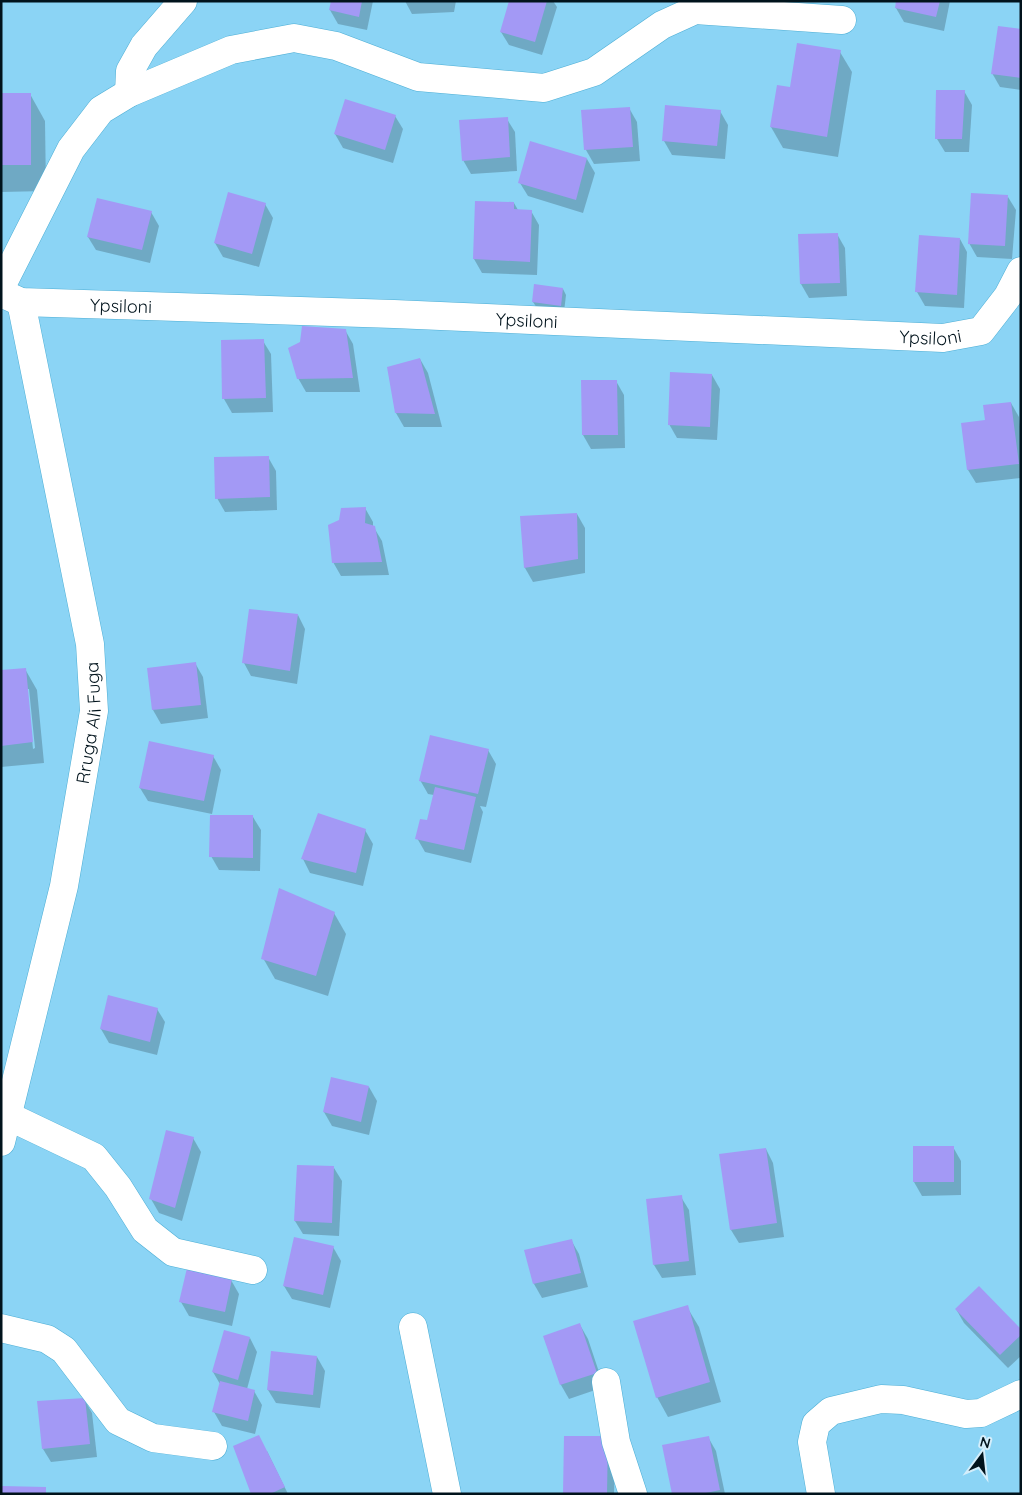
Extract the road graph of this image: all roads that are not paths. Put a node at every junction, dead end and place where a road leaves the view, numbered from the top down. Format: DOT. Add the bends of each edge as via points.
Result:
graph roads {
  1 [pos="183,1"];
  2 [pos="842,20"];
  3 [pos="129,93"];
  4 [pos="1021,271"];
  5 [pos="8,294"];
  6 [pos="4,1129"];
  7 [pos="253,1270"];
  8 [pos="413,1326"];
  9 [pos="1,1328"];
  10 [pos="606,1382"];
  11 [pos="1021,1394"];
  12 [pos="213,1446"];
  13 [pos="447,1494"];
  14 [pos="633,1494"];
  15 [pos="821,1494"];
  1 -- 3 [label="street" via="144,46 130,71"];
  2 -- 3 [label="street" via="695,10 662,25 594,72 544,88 418,77 336,46 294,38 232,50"];
  3 -- 5 [label="street" via="101,110 70,149"];
  4 -- 5 [label="street, Ypsiloni" via="1008,296 981,331 943,338"];
  5 -- 6 [label="street, Rruga Ali Fuga" via="90,644 94,710 64,886"];
  6 -- 7 [label="street" via="94,1157 145,1230 173,1252"];
  8 -- 13 [label="street"];
  9 -- 12 [label="street" via="47,1339 64,1350 118,1421 153,1438"];
  10 -- 14 [label="street" via="616,1442"];
  11 -- 15 [label="street" via="981,1413 966,1414 903,1400 881,1399 831,1411 816,1424 812,1442"];
}
